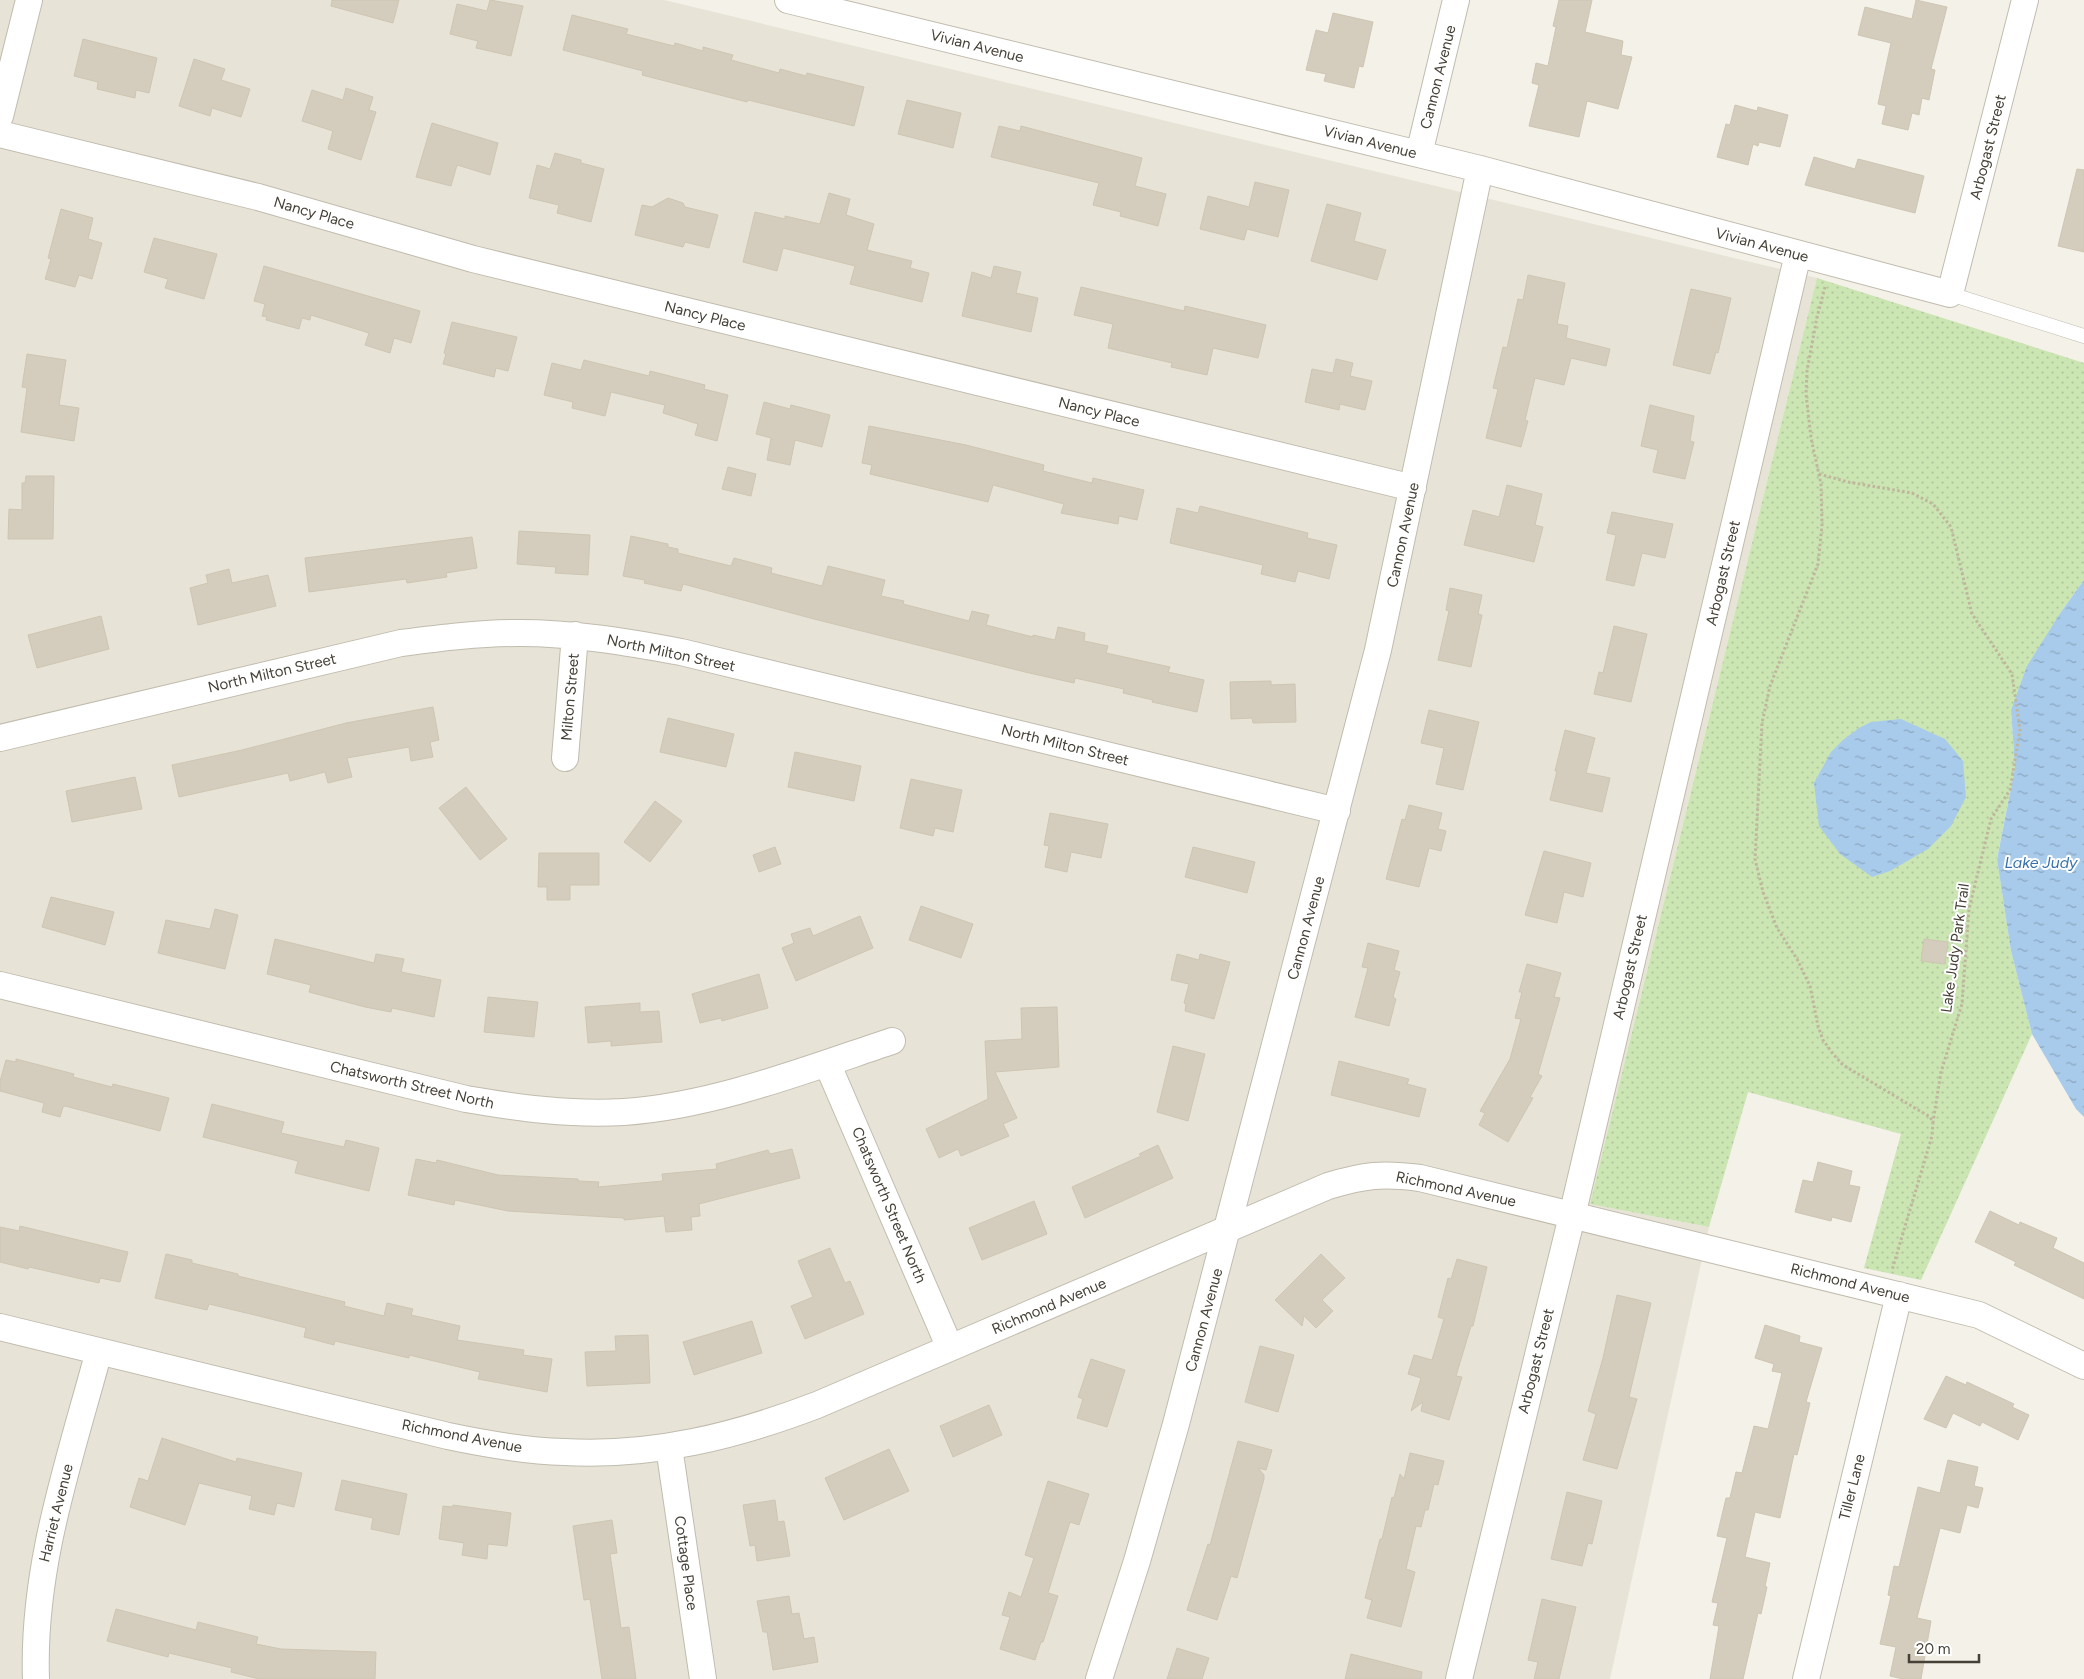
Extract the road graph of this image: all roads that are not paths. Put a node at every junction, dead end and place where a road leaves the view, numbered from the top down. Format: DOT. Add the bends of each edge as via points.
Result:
graph roads {
  1 [pos="29,0"];
  2 [pos="788,0"];
  3 [pos="1456,0"];
  4 [pos="2025,0"];
  5 [pos="0,116"];
  6 [pos="0,134"];
  7 [pos="1419,154"];
  8 [pos="1480,169"];
  9 [pos="1798,254"];
  10 [pos="1950,294"];
  11 [pos="2084,336"];
  12 [pos="1413,488"];
  13 [pos="575,635"];
  14 [pos="0,738"];
  15 [pos="565,758"];
  16 [pos="1337,811"];
  17 [pos="0,985"];
  18 [pos="892,1041"];
  19 [pos="827,1062"];
  20 [pos="1572,1216"];
  21 [pos="1227,1229"];
  22 [pos="1892,1294"];
  23 [pos="0,1327"];
  24 [pos="950,1348"];
  25 [pos="99,1351"];
  26 [pos="2084,1366"];
  27 [pos="669,1447"];
  28 [pos="36,1679"];
  29 [pos="703,1679"];
  30 [pos="1099,1679"];
  31 [pos="1459,1679"];
  32 [pos="1806,1679"];
  1 -- 5 [label="street"];
  2 -- 7 [label="street, Vivian Avenue"];
  3 -- 7 [label="street, Cannon Avenue"];
  4 -- 10 [label="street, Arbogast Street"];
  6 -- 12 [label="street, Nancy Place" via="258,197 473,259"];
  7 -- 8 [label="street, Vivian Avenue"];
  8 -- 9 [label="street, Vivian Avenue"];
  8 -- 12 [label="street, Cannon Avenue"];
  9 -- 10 [label="street, Vivian Avenue"];
  9 -- 20 [label="street, Arbogast Street"];
  10 -- 11 [label="lane"];
  12 -- 16 [label="street, Cannon Avenue" via="1378,650"];
  13 -- 14 [label="street, North Milton Street" via="467,635 401,644"];
  13 -- 15 [label="street, Milton Street"];
  13 -- 16 [label="street, North Milton Street" via="681,652"];
  16 -- 21 [label="street, Cannon Avenue"];
  17 -- 19 [label="street, Chatsworth Street North" via="466,1099 572,1113 625,1112 679,1105"];
  18 -- 19 [label="street, Chatsworth Street North"];
  19 -- 24 [label="street, Chatsworth Street North"];
  20 -- 21 [label="street, Richmond Avenue" via="1392,1174 1363,1176 1328,1186"];
  20 -- 22 [label="street, Richmond Avenue"];
  20 -- 31 [label="street, Arbogast Street"];
  21 -- 24 [label="street, Richmond Avenue"];
  21 -- 30 [label="street, Cannon Avenue" via="1176,1424"];
  22 -- 26 [label="street, Richmond Avenue" via="1979,1315"];
  22 -- 32 [label="street, Tiller Lane"];
  23 -- 25 [label="street, Richmond Avenue"];
  24 -- 27 [label="street, Richmond Avenue" via="775,1421 722,1437"];
  25 -- 27 [label="street, Richmond Avenue" via="505,1447 565,1452 626,1452"];
  25 -- 28 [label="street, Harriet Avenue" via="42,1573 36,1615"];
  27 -- 29 [label="street, Cottage Place"];
}
